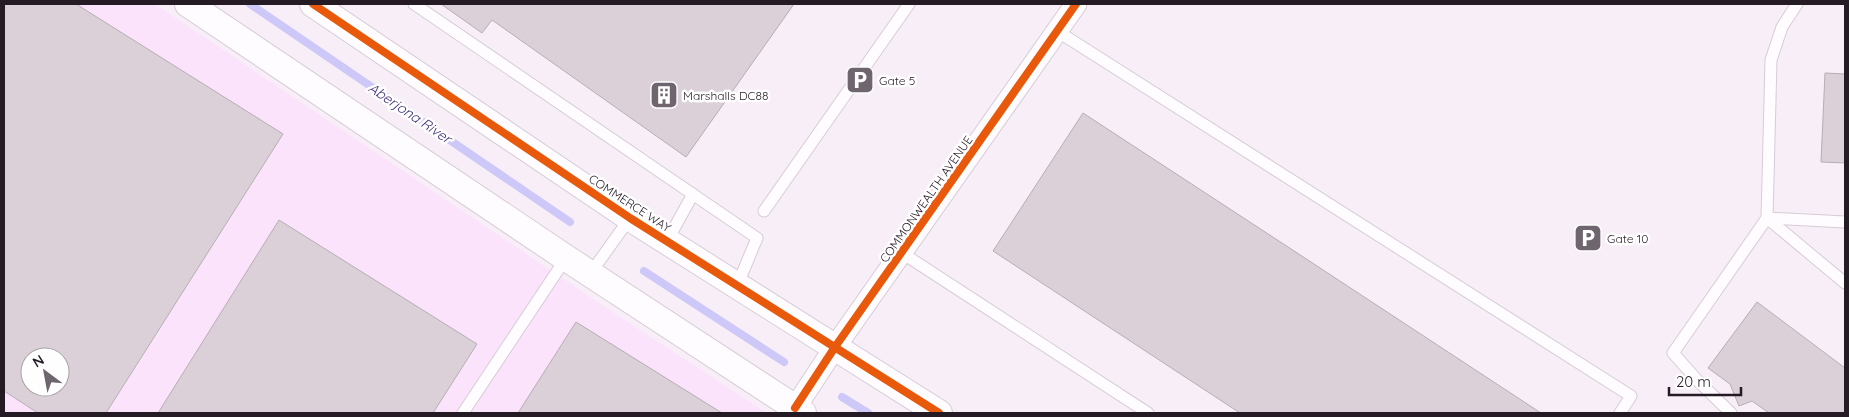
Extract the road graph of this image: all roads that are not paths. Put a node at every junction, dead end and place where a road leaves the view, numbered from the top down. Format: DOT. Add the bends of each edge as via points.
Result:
graph roads {
  1 [pos="188,4"];
  2 [pos="313,4"];
  3 [pos="414,4"];
  4 [pos="909,4"];
  5 [pos="1076,4"];
  6 [pos="1797,4"];
  7 [pos="1057,31"];
  8 [pos="693,194"];
  9 [pos="764,211"];
  10 [pos="630,218"];
  11 [pos="1767,218"];
  12 [pos="1845,222"];
  13 [pos="666,241"];
  14 [pos="902,253"];
  15 [pos="566,258"];
  16 [pos="590,274"];
  17 [pos="1845,283"];
  18 [pos="737,286"];
  19 [pos="835,347"];
  20 [pos="796,412"];
  21 [pos="463,413"];
  22 [pos="939,413"];
  23 [pos="1148,413"];
  24 [pos="1620,413"];
  25 [pos="1731,413"];
  1 -- 15 [label="street"];
  2 -- 10 [label="street, COMMERCE WAY"];
  3 -- 8 [label="lane"];
  4 -- 9 [label="lane"];
  5 -- 7 [label="street, COMMONWEALTH AVENUE"];
  6 -- 11 [label="lane" via="1782,27 1771,60"];
  7 -- 14 [label="street, COMMONWEALTH AVENUE"];
  7 -- 24 [label="lane" via="1631,396"];
  8 -- 13 [label="lane"];
  8 -- 18 [label="lane" via="757,238"];
  10 -- 13 [label="street, COMMERCE WAY"];
  10 -- 16 [label="lane"];
  11 -- 12 [label="lane"];
  11 -- 17 [label="lane"];
  11 -- 25 [label="lane" via="1673,352"];
  13 -- 18 [label="street, COMMERCE WAY"];
  14 -- 19 [label="street, COMMONWEALTH AVENUE"];
  14 -- 23 [label="lane"];
  15 -- 16 [label="street"];
  15 -- 21 [label="lane"];
  16 -- 20 [label="street"];
  18 -- 19 [label="street, COMMERCE WAY"];
  19 -- 20 [label="street, COMMONWEALTH AVENUE"];
  19 -- 22 [label="street, COMMERCE WAY"];
}
